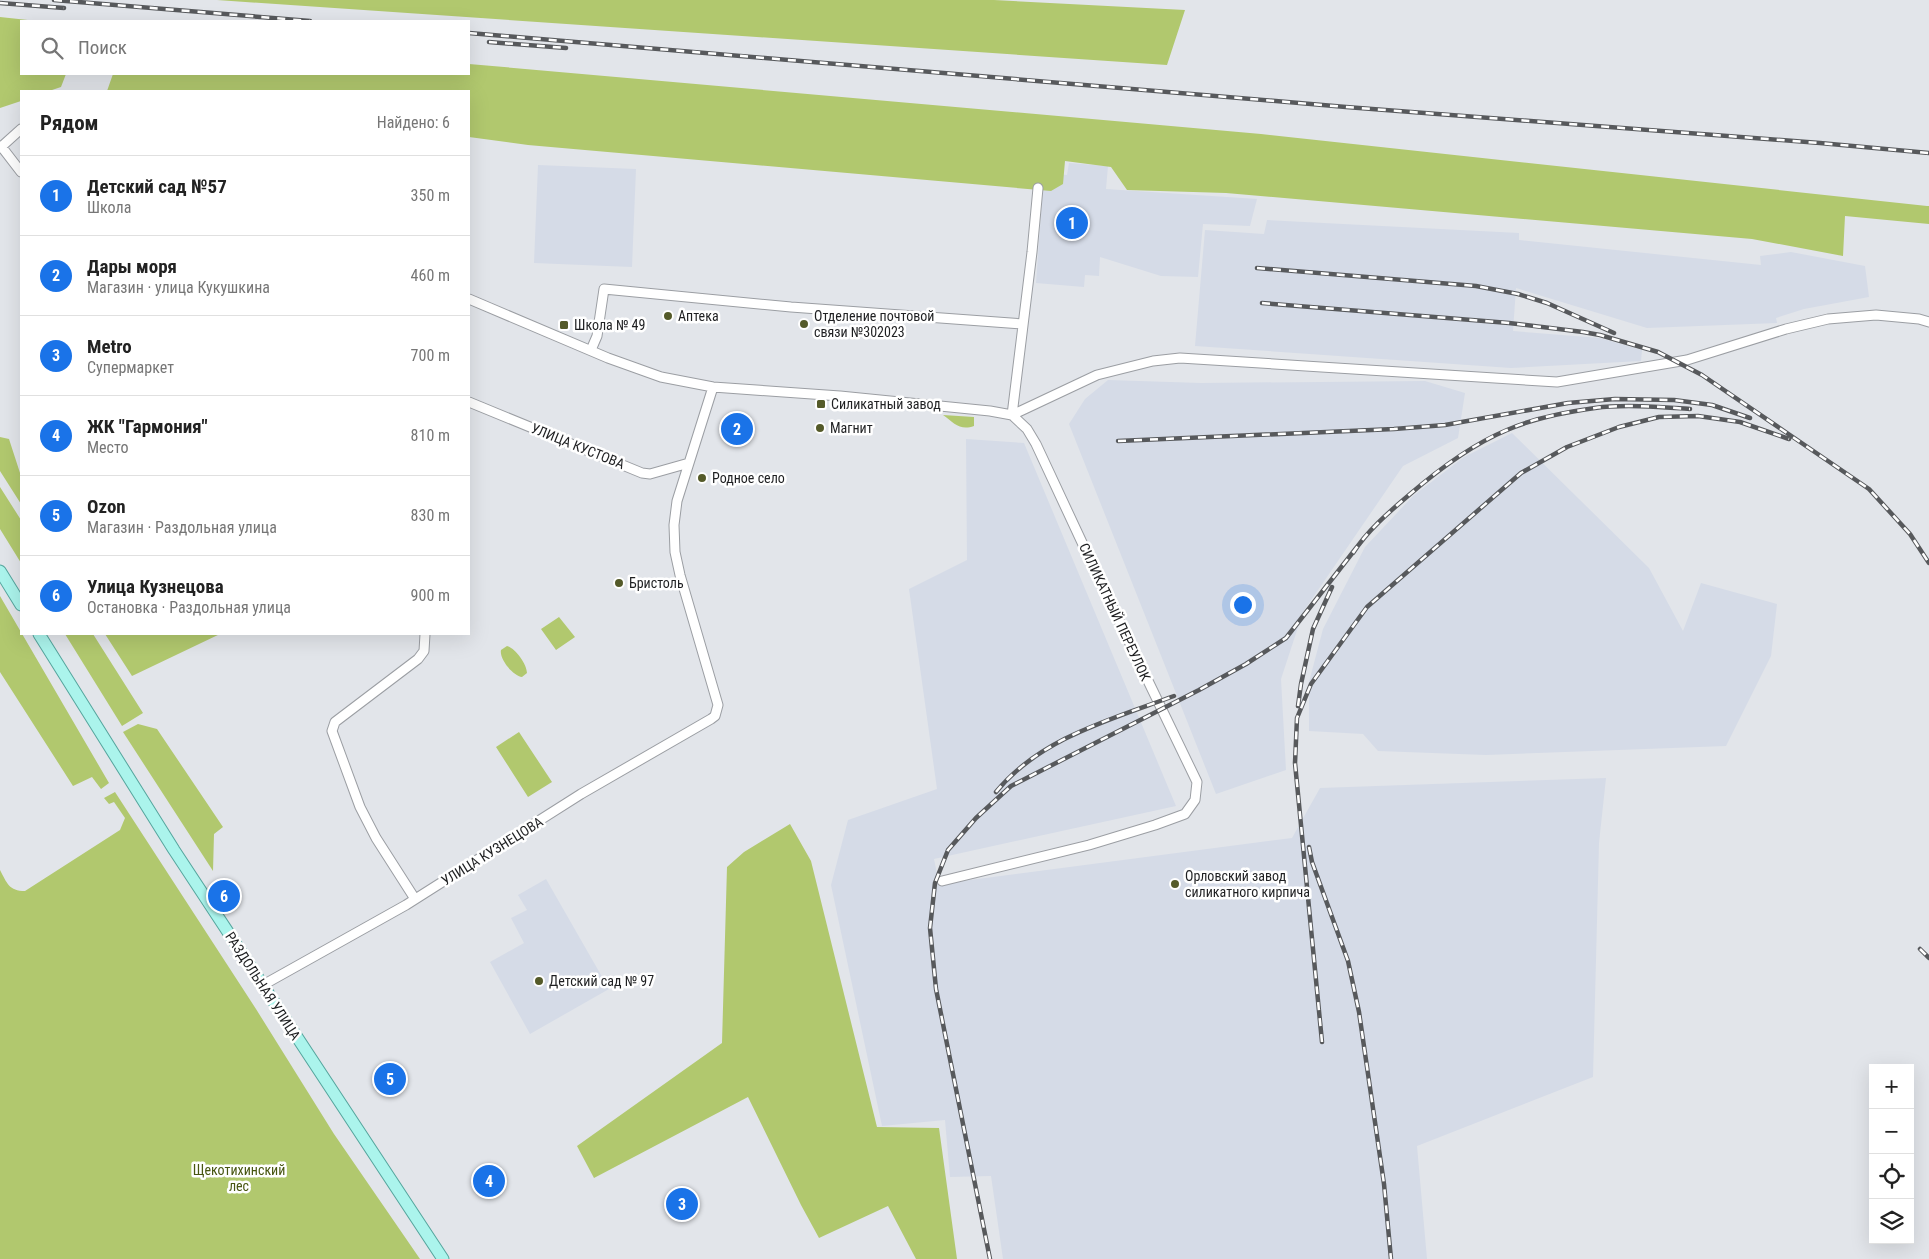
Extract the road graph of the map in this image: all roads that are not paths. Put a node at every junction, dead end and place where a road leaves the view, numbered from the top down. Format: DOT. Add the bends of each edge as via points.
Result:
graph roads {
  1 [pos="20,130"];
  2 [pos="1,147"];
  3 [pos="20,171"];
  4 [pos="1038,188"];
  5 [pos="470,299"];
  6 [pos="1929,322"];
  7 [pos="1023,324"];
  8 [pos="591,350"];
  9 [pos="713,387"];
  10 [pos="470,402"];
  11 [pos="1012,415"];
  12 [pos="689,463"];
  13 [pos="0,570"];
  14 [pos="20,603"];
  15 [pos="40,635"];
  16 [pos="425,635"];
  17 [pos="942,881"];
  18 [pos="415,899"];
  19 [pos="263,985"];
  20 [pos="443,1259"];
  1 -- 2 [label="street"];
  2 -- 3 [label="street"];
  4 -- 7 [label="street"];
  5 -- 8 [label="street"];
  6 -- 11 [label="street" via="1876,316 1828,319 1687,360 1558,382 1180,358 1096,375"];
  7 -- 8 [label="street" via="604,290 597,336"];
  7 -- 11 [label="street"];
  8 -- 9 [label="street" via="661,376"];
  9 -- 11 [label="street" via="860,398"];
  9 -- 12 [label="street"];
  10 -- 12 [label="street, УЛИЦА КУСТОВА" via="642,473 650,474"];
  11 -- 17 [label="street, СИЛИКАТНЫЙ ПЕРЕУЛОК" via="1027,429 1036,444 1197,782 1195,800 1185,814 1155,826"];
  12 -- 18 [label="street, УЛИЦА КУЗНЕЦОВА" via="677,501 675,552 717,711 711,719 581,794"];
  13 -- 14 [label="main road"];
  15 -- 19 [label="main road, РАЗДОЛЬНАЯ УЛИЦА"];
  16 -- 18 [label="street" via="424,651 418,659 335,722 332,730 360,807"];
  18 -- 19 [label="street, УЛИЦА КУЗНЕЦОВА"];
  19 -- 20 [label="main road, РАЗДОЛЬНАЯ УЛИЦА"];
}
